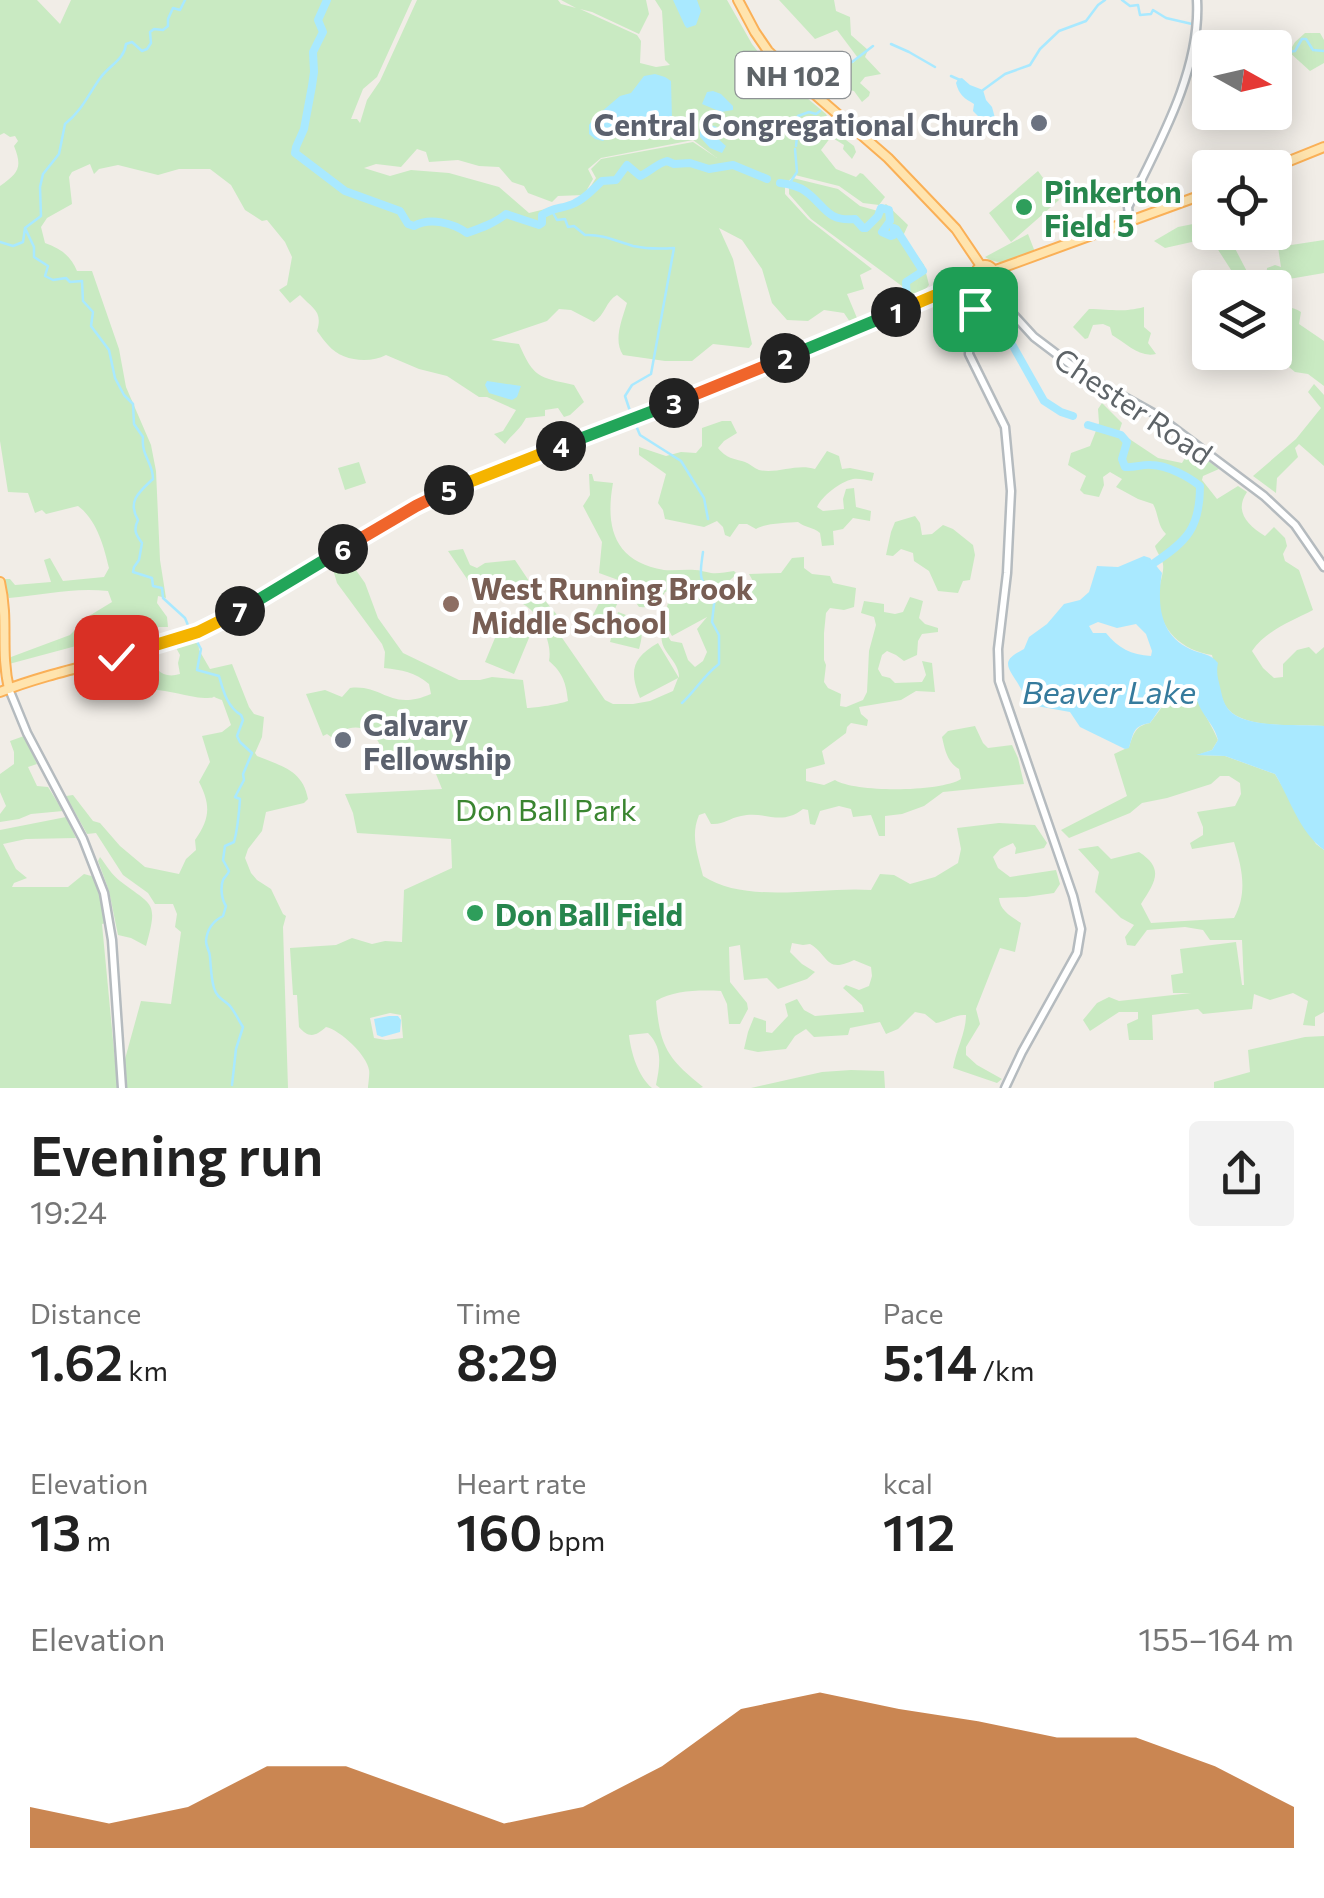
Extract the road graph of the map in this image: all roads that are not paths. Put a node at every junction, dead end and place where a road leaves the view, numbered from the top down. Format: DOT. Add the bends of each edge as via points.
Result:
graph roads {
  1 [pos="738,0"];
  2 [pos="1197,0"];
  3 [pos="1324,147"];
  4 [pos="1292,160"];
  5 [pos="1192,199"];
  6 [pos="1134,220"];
  7 [pos="981,266"];
  8 [pos="992,275"];
  9 [pos="979,280"];
  10 [pos="1324,567"];
  11 [pos="0,582"];
  12 [pos="0,648"];
  13 [pos="4,690"];
  14 [pos="122,1088"];
  15 [pos="1005,1088"];
  1 -- 7 [label="main road, NH 102" via="768,51 888,158 956,229"];
  2 -- 6 [label="street" via="1190,64 1131,202"];
  3 -- 4 [label="main road"];
  5 -- 6 [label="main road"];
  6 -- 8 [label="main road"];
  7 -- 8 [label="main road" via="988,265"];
  7 -- 9 [label="main road"];
  8 -- 9 [label="main road" via="986,283"];
  8 -- 10 [label="street, Chester Road" via="1011,312 1034,337 1155,414 1264,496"];
  9 -- 13 [label="main road" via="431,498 205,629"];
  9 -- 15 [label="street" via="969,354 1004,428 1011,491 999,681 1081,934 1073,962"];
  11 -- 12 [label="main road"];
  12 -- 13 [label="main road"];
  13 -- 14 [label="street" via="79,830 104,893"];
}
